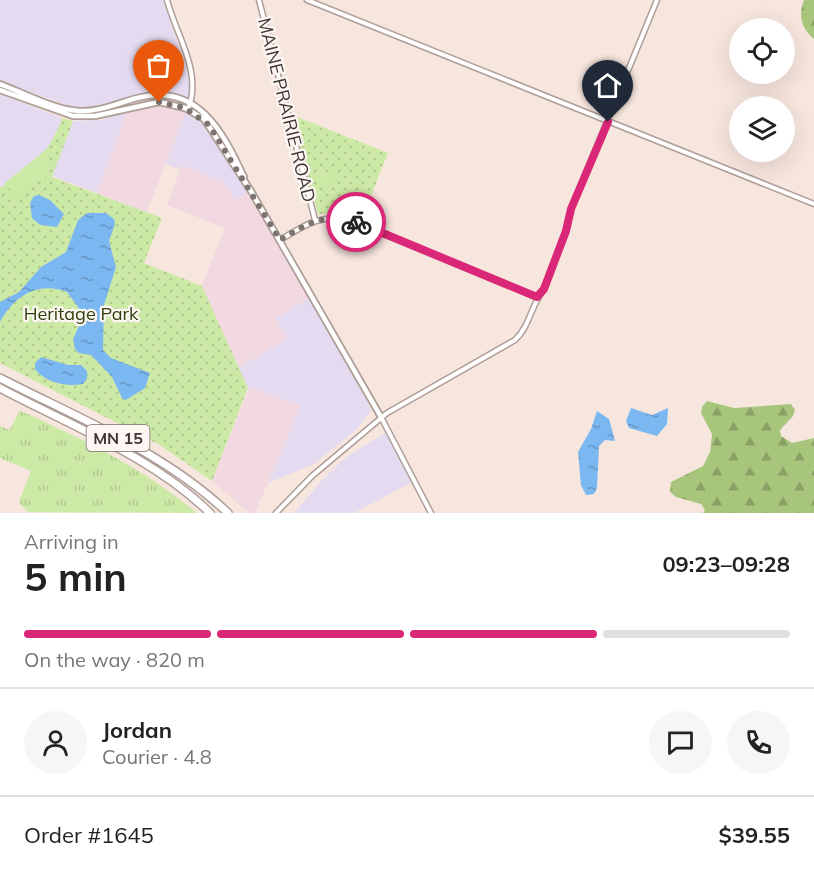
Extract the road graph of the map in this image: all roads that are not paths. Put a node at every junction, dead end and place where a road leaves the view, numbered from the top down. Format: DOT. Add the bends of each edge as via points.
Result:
graph roads {
  1 [pos="166,0"];
  2 [pos="259,0"];
  3 [pos="307,0"];
  4 [pos="657,0"];
  5 [pos="0,84"];
  6 [pos="0,90"];
  7 [pos="190,106"];
  8 [pos="608,122"];
  9 [pos="814,204"];
  10 [pos="315,220"];
  11 [pos="280,240"];
  12 [pos="537,297"];
  13 [pos="0,378"];
  14 [pos="0,388"];
  15 [pos="381,417"];
  16 [pos="210,513"];
  17 [pos="228,513"];
  18 [pos="276,513"];
  19 [pos="431,513"];
  1 -- 7 [label="street" via="193,73"];
  2 -- 10 [label="street, MAINE PRAIRIE ROAD"];
  3 -- 8 [label="street"];
  4 -- 8 [label="street"];
  5 -- 7 [label="main road" via="76,110 101,109 152,95 173,97"];
  6 -- 7 [label="main road" via="77,116 95,116 151,102"];
  7 -- 11 [label="main road" via="211,128"];
  8 -- 9 [label="street"];
  8 -- 12 [label="street" via="571,209 544,289"];
  10 -- 11 [label="street"];
  10 -- 12 [label="street" via="332,217 352,221"];
  11 -- 15 [label="main road"];
  12 -- 15 [label="street" via="524,332 515,340"];
  13 -- 17 [label="highway, MN 15" via="142,450 175,470"];
  14 -- 16 [label="highway, MN 15" via="136,459 170,480"];
  15 -- 18 [label="street" via="312,476"];
  15 -- 19 [label="street"];
}
